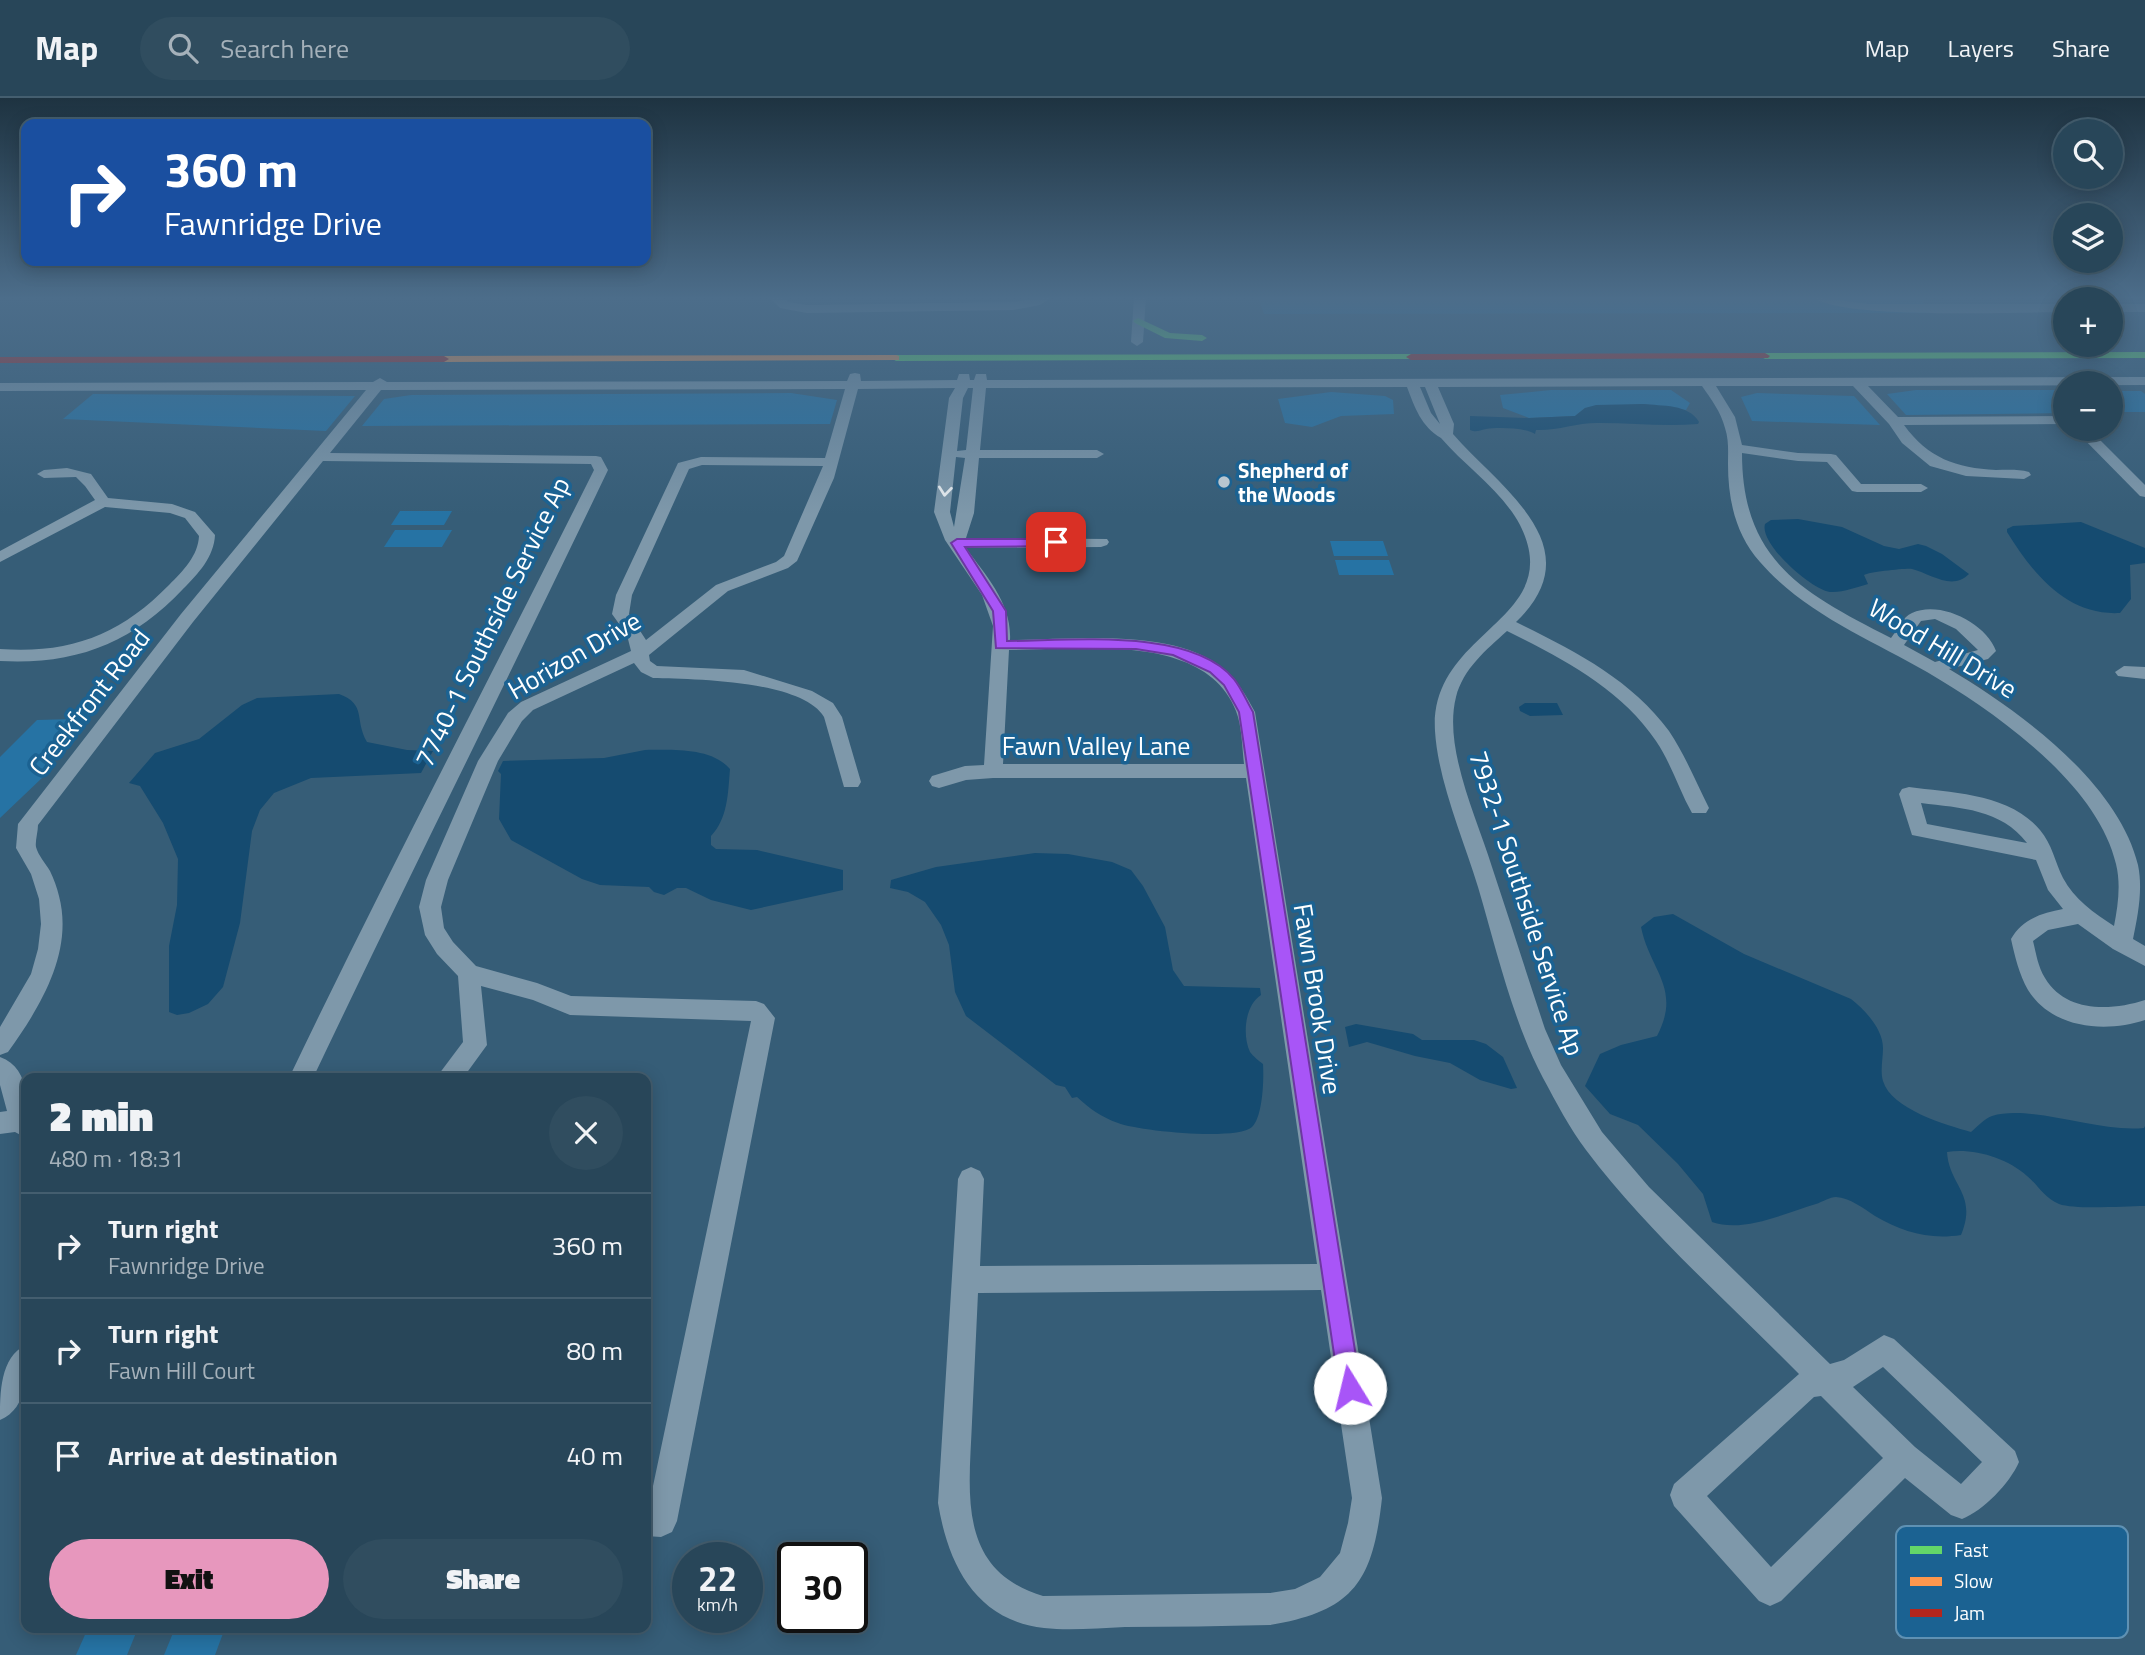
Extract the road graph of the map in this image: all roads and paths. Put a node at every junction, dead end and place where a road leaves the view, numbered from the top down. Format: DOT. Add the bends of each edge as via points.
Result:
graph roads {
  1 [pos="640,370"];
  2 [pos="664,370"];
  3 [pos="2145,372"];
  4 [pos="709,376"];
  5 [pos="627,378"];
  6 [pos="964,381"];
  7 [pos="980,381"];
  8 [pos="2145,381"];
  9 [pos="853,382"];
  10 [pos="1706,382"];
  11 [pos="1857,382"];
  12 [pos="2000,382"];
  13 [pos="379,383"];
  14 [pos="1412,383"];
  15 [pos="1430,383"];
  16 [pos="595,386"];
  17 [pos="3,390"];
  18 [pos="2053,420"];
  19 [pos="1894,421"];
  20 [pos="1446,435"];
  21 [pos="2093,441"];
  22 [pos="1735,448"];
  23 [pos="948,454"];
  24 [pos="973,454"];
  25 [pos="1097,454"];
  26 [pos="317,457"];
  27 [pos="831,463"];
  28 [pos="44,474"];
  29 [pos="2024,475"];
  30 [pos="1921,488"];
  31 [pos="2145,493"];
  32 [pos="103,502"];
  33 [pos="1101,542"];
  34 [pos="957,543"];
  35 [pos="0,557"];
  36 [pos="1507,624"];
  37 [pos="1001,645"];
  38 [pos="1894,647"];
  39 [pos="639,654"];
  40 [pos="0,655"];
  41 [pos="1933,668"];
  42 [pos="2124,672"];
  43 [pos="2145,673"];
  44 [pos="993,771"];
  45 [pos="1255,771"];
  46 [pos="939,781"];
  47 [pos="851,782"];
  48 [pos="1699,808"];
  49 [pos="2044,854"];
  50 [pos="2081,915"];
  51 [pos="2121,943"];
  52 [pos="2145,957"];
  53 [pos="469,973"];
  54 [pos="2145,1010"];
  55 [pos="0,1045"];
  56 [pos="0,1067"];
  57 [pos="304,1073"];
  58 [pos="452,1073"];
  59 [pos="16,1123"];
  60 [pos="971,1179"];
  61 [pos="1332,1277"];
  62 [pos="966,1280"];
  63 [pos="21,1368"];
  64 [pos="1826,1379"];
  65 [pos="0,1405"];
  66 [pos="1904,1458"];
  67 [pos="651,1521"];
  1 -- 5 [label="highway"];
  2 -- 4 [label="highway"];
  3 -- 12 [label="highway" via="2015,372 2003,374"];
  4 -- 5 [label="street"];
  4 -- 9 [label="street"];
  5 -- 13 [label="street"];
  5 -- 16 [label="highway"];
  6 -- 7 [label="street"];
  6 -- 9 [label="street"];
  6 -- 23 [label="street" via="956,398"];
  7 -- 14 [label="street"];
  7 -- 24 [label="street"];
  8 -- 12 [label="street"];
  9 -- 16 [label="street"];
  9 -- 27 [label="street, Horizon Drive"];
  10 -- 11 [label="street"];
  10 -- 15 [label="street"];
  10 -- 22 [label="street, Wood Hill Drive" via="1731,424"];
  11 -- 12 [label="street"];
  11 -- 19 [label="street"];
  13 -- 16 [label="street"];
  13 -- 17 [label="street"];
  13 -- 26 [label="street"];
  14 -- 15 [label="street"];
  14 -- 20 [label="street" via="1425,416 1433,428"];
  15 -- 20 [label="street, 7932-1 Southside Service Ap" via="1447,424"];
  18 -- 19 [label="street"];
  19 -- 29 [label="street" via="1929,460 1948,470"];
  20 -- 36 [label="street, 7932-1 Southside Service Ap" via="1521,514 1535,543 1538,559 1532,592"];
  21 -- 31 [label="street"];
  22 -- 30 [label="street" via="1830,458 1857,488"];
  22 -- 38 [label="street, Wood Hill Drive" via="1737,503 1757,549 1801,592"];
  23 -- 24 [label="street"];
  23 -- 34 [label="street, one-way" via="942,512 944,526"];
  24 -- 25 [label="street"];
  24 -- 34 [label="street" via="966,513"];
  26 -- 55 [label="street, Creekfront Road" via="28,824 26,848 39,866 51,907 51,947 23,1015"];
  26 -- 57 [label="street, 7740-1 Southside Service Ap" via="596,460 601,470"];
  27 -- 39 [label="street, Horizon Drive" via="791,558 722,588"];
  27 -- 39 [label="street" via="701,461 683,466 624,595 620,614 637,638"];
  28 -- 32 [label="street" via="87,475"];
  32 -- 35 [label="street"];
  32 -- 40 [label="street" via="190,515 207,535 205,552 163,603 128,629 46,656"];
  33 -- 34 [label="street"];
  34 -- 37 [label="street" via="1000,611"];
  36 -- 48 [label="street" via="1569,656 1622,692 1663,737"];
  36 -- 64 [label="street, 7932-1 Southside Service Ap" via="1457,673 1443,724 1451,768 1533,1029 1573,1110 1614,1168"];
  37 -- 44 [label="street"];
  37 -- 45 [label="street, Fawn Brook Drive" via="1136,645 1197,659 1215,669 1239,696 1246,712"];
  38 -- 41 [label="street, Wood Hill Drive"];
  38 -- 41 [label="street" via="1915,617 1936,612 1985,645 1987,651 1982,655"];
  39 -- 47 [label="street" via="643,666 653,672 756,678 827,707"];
  39 -- 53 [label="street, Horizon Drive" via="527,706 488,761 430,907 433,929 444,948"];
  41 -- 51 [label="street, Wood Hill Drive" via="2016,722 2090,797 2124,855 2129,878 2129,907"];
  42 -- 43 [label="street"];
  44 -- 45 [label="street, Fawn Valley Lane"];
  44 -- 46 [label="street, Fawn Valley Lane"];
  45 -- 61 [label="street, Fawn Brook Drive"];
  49 -- 49 [label="street" via="1919,830 1909,794 1999,809 2029,828"];
  49 -- 50 [label="street" via="2054,884"];
  50 -- 51 [label="street"];
  50 -- 54 [label="street" via="2045,922 2029,929 2022,939 2040,989 2068,1011 2092,1017"];
  51 -- 52 [label="street"];
  53 -- 58 [label="street" via="475,1045"];
  53 -- 67 [label="street" via="570,1005 756,1011 762,1018 661,1521"];
  56 -- 59 [label="street" via="14,1084"];
  60 -- 62 [label="street"];
  61 -- 62 [label="street"];
  61 -- 62 [label="street, Fawn Brook Drive" via="1367,1498 1363,1535 1354,1562 1341,1581 1324,1596 1299,1606 1043,1612 1010,1601 981,1577 958,1532 953,1503"];
  63 -- 65 [label="street"];
  64 -- 66 [label="street, 7932-1 Southside Service Ap"];
  64 -- 66 [label="street, 7932-1 Southside Service Ap" via="1851,1373 1884,1349 2004,1462 1962,1504"];
  64 -- 66 [label="street" via="1806,1385 1685,1495 1770,1590"];
}
